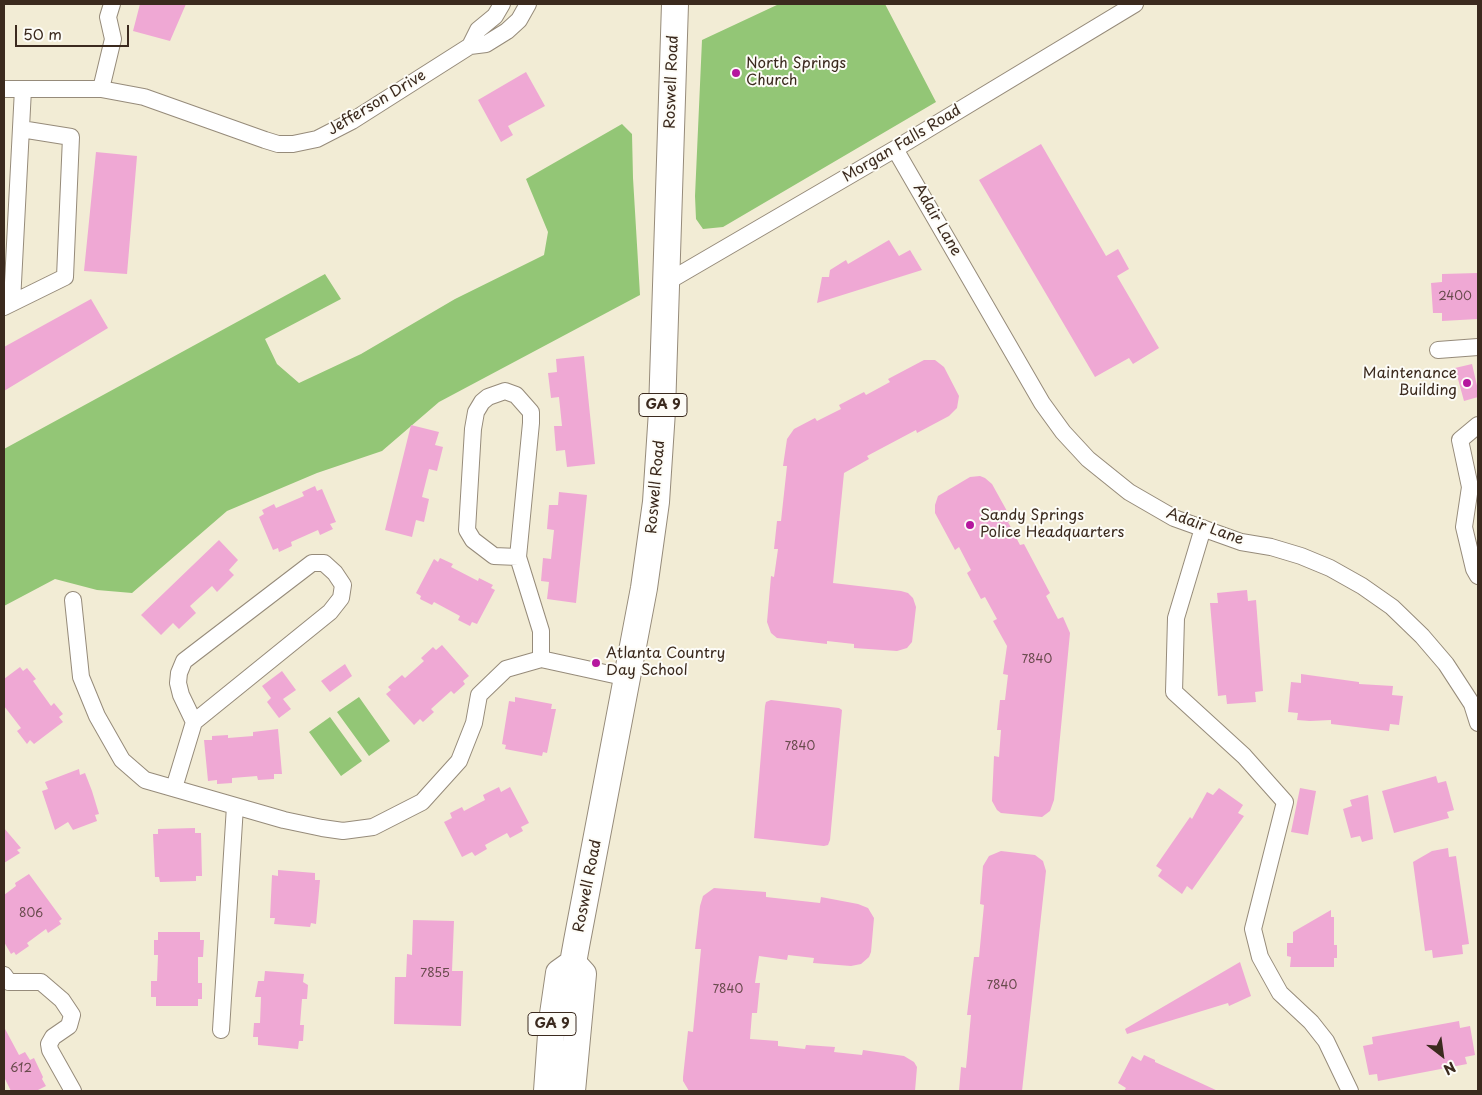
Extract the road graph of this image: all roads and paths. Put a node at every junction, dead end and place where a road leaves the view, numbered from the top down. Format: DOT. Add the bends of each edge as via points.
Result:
graph roads {
  1 [pos="112,4"];
  2 [pos="502,4"];
  3 [pos="528,4"];
  4 [pos="675,4"];
  5 [pos="1135,4"];
  6 [pos="470,46"];
  7 [pos="4,89"];
  8 [pos="23,89"];
  9 [pos="102,89"];
  10 [pos="20,128"];
  11 [pos="895,149"];
  12 [pos="667,282"];
  13 [pos="8,305"];
  14 [pos="1478,347"];
  15 [pos="1438,350"];
  16 [pos="1478,425"];
  17 [pos="1203,528"];
  18 [pos="518,557"];
  19 [pos="1478,576"];
  20 [pos="73,600"];
  21 [pos="541,659"];
  22 [pos="628,678"];
  23 [pos="194,722"];
  24 [pos="1478,724"];
  25 [pos="174,788"];
  26 [pos="235,806"];
  27 [pos="572,963"];
  28 [pos="5,983"];
  29 [pos="221,1030"];
  30 [pos="73,1091"];
  31 [pos="547,1091"];
  32 [pos="572,1091"];
  33 [pos="1350,1091"];
  1 -- 9 [label="street" via="108,17 113,39"];
  2 -- 6 [label="street, Jefferson Drive" via="495,16 478,30"];
  3 -- 6 [label="street, Jefferson Drive" via="519,20 507,31 486,44"];
  4 -- 12 [label="main road, Roswell Road / GA 9"];
  5 -- 11 [label="street, Morgan Falls Road"];
  6 -- 9 [label="street, Jefferson Drive" via="352,121 317,139 293,144 278,144 144,97"];
  7 -- 8 [label="street"];
  8 -- 9 [label="street"];
  8 -- 10 [label="street"];
  10 -- 13 [label="street"];
  10 -- 13 [label="street" via="71,137 65,277"];
  11 -- 12 [label="street, Morgan Falls Road"];
  11 -- 17 [label="street, Adair Lane" via="1042,402 1063,432 1088,459 1129,492 1174,518"];
  12 -- 22 [label="main road, Roswell Road / GA 9" via="656,502"];
  14 -- 15 [label="street"];
  16 -- 19 [label="street" via="1460,440 1470,487 1464,527"];
  17 -- 24 [label="street, Adair Lane" via="1241,542 1301,556 1330,568 1392,607 1446,664 1472,704"];
  17 -- 33 [label="street" via="1176,618 1174,692 1244,756 1285,802 1253,929 1260,958 1280,993 1326,1041"];
  18 -- 18 [label="street" via="531,412 516,395 505,391 488,397 476,412 467,530 473,540 494,556"];
  18 -- 21 [label="street" via="541,631"];
  20 -- 25 [label="street" via="81,677 98,716 122,760 144,780"];
  21 -- 22 [label="street"];
  21 -- 26 [label="street" via="506,669 478,695 474,723 460,761 422,802 373,827 343,831 322,828"];
  22 -- 27 [label="main road, Roswell Road / GA 9"];
  23 -- 23 [label="street" via="330,612 341,598 343,585 324,563 312,563 184,661 178,683"];
  23 -- 25 [label="street"];
  25 -- 26 [label="street"];
  26 -- 29 [label="street"];
  27 -- 31 [label="main road, Roswell Road / GA 9" via="559,973"];
  27 -- 32 [label="main road, GA 9" via="584,974"];
  28 -- 30 [label="street" via="41,982 62,1000 72,1015 69,1026 53,1037 49,1044"];
}
